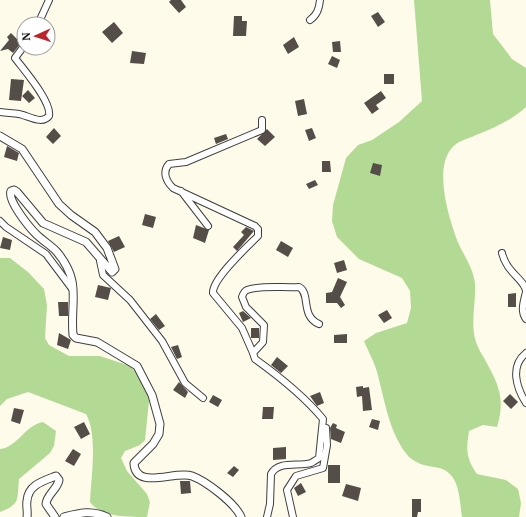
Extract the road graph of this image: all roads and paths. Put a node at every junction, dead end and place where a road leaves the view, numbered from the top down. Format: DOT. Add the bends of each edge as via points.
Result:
graph roads {
  1 [pos="49,0"];
  2 [pos="320,0"];
  3 [pos="42,16"];
  4 [pos="310,20"];
  5 [pos="16,56"];
  6 [pos="0,112"];
  7 [pos="262,120"];
  8 [pos="0,136"];
  9 [pos="180,190"];
  10 [pos="0,221"];
  11 [pos="208,226"];
  12 [pos="502,253"];
  13 [pos="100,260"];
  14 [pos="73,290"];
  15 [pos="526,292"];
  16 [pos="526,319"];
  17 [pos="319,324"];
  18 [pos="253,353"];
  19 [pos="526,353"];
  20 [pos="203,398"];
  21 [pos="526,403"];
  22 [pos="323,419"];
  23 [pos="28,517"];
  24 [pos="55,517"];
  25 [pos="64,517"];
  26 [pos="107,517"];
  27 [pos="241,517"];
  28 [pos="267,517"];
  29 [pos="293,517"];
  1 -- 3 [label="street"];
  2 -- 4 [label="street" via="315,17"];
  5 -- 6 [label="street" via="15,58 36,86 50,111 49,116 39,120"];
  7 -- 9 [label="street" via="262,130 186,162 169,164 165,177 173,188"];
  8 -- 13 [label="street" via="22,149 59,204 95,232 113,262 114,272"];
  9 -- 11 [label="street"];
  9 -- 18 [label="street" via="258,229 258,236 213,288 213,293 242,328"];
  10 -- 14 [label="street" via="46,254"];
  12 -- 15 [label="street" via="507,268 524,286"];
  13 -- 14 [label="street" via="80,238 43,223 17,192 10,191 12,201 28,226 56,251 69,268"];
  13 -- 20 [label="street" via="103,275 130,300 162,342 185,383"];
  14 -- 27 [label="street" via="72,324 76,338 96,342 137,366 152,395 160,424 159,434 134,463 136,473 148,478 184,474 192,476 228,500"];
  15 -- 16 [label="street" via="522,309"];
  17 -- 18 [label="street" via="308,316 302,289 299,287 247,290 243,293 242,302 264,325 263,342"];
  18 -- 22 [label="street" via="255,359 296,391"];
  19 -- 21 [label="street" via="517,362 516,372 519,391"];
  22 -- 28 [label="street" via="319,458 311,463 273,470"];
  22 -- 29 [label="street" via="327,445 323,468 296,476 287,490"];
  23 -- 24 [label="street" via="26,501 33,488 39,482 56,476 60,480 47,497 46,504"];
  25 -- 26 [label="street" via="91,512"];
}
